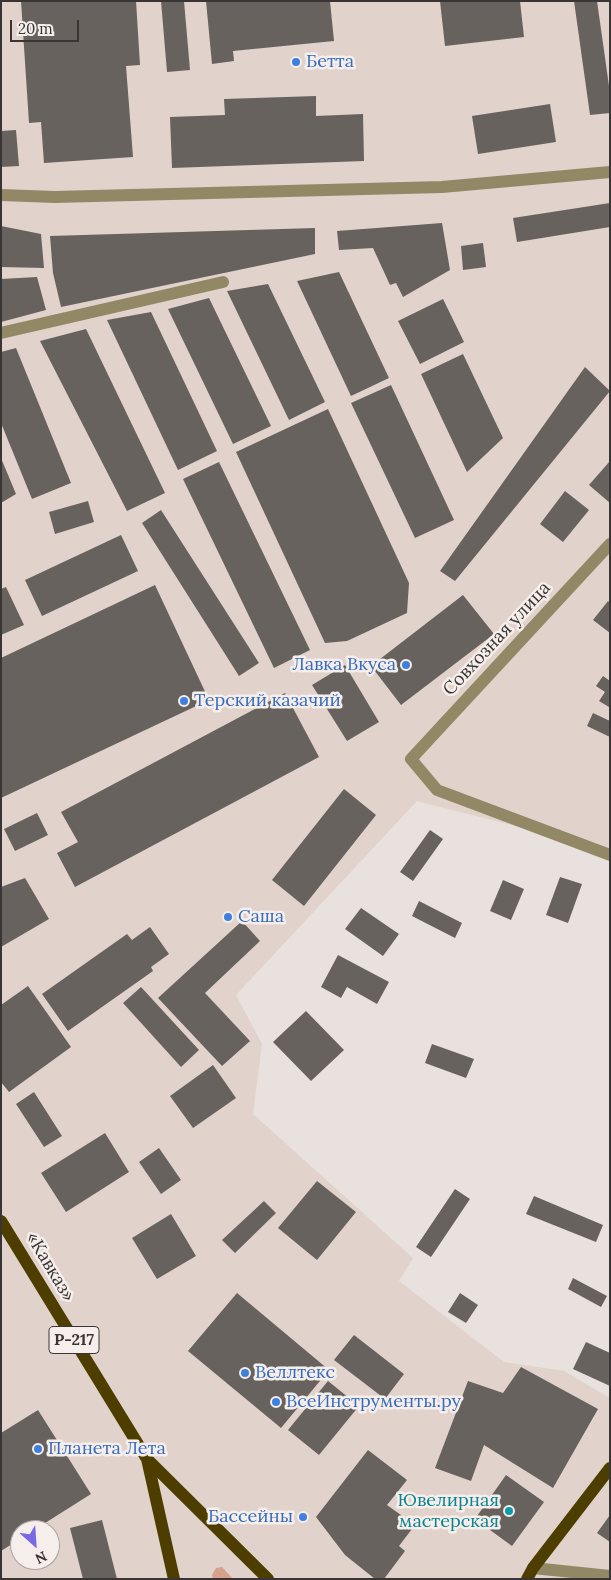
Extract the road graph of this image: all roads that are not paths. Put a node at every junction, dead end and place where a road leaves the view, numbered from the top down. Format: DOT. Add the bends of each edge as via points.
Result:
graph roads {
  1 [pos="610,172"];
  2 [pos="1,195"];
  3 [pos="223,282"];
  4 [pos="1,333"];
  5 [pos="610,544"];
  6 [pos="610,855"];
  7 [pos="1,1221"];
  8 [pos="147,1459"];
  9 [pos="610,1468"];
  10 [pos="530,1574"];
  11 [pos="576,1576"];
  12 [pos="610,1576"];
  13 [pos="174,1579"];
  14 [pos="268,1579"];
  15 [pos="519,1579"];
  1 -- 2 [label="street" via="442,187 55,197"];
  3 -- 4 [label="street"];
  5 -- 6 [label="street, Совхозная улица" via="410,759 437,790"];
  7 -- 8 [label="main road, «Кавказ» / Р-217"];
  8 -- 13 [label="main road, «Кавказ» / Р-217"];
  8 -- 14 [label="main road, «Кавказ» / Р-217"];
  9 -- 10 [label="main road"];
  10 -- 11 [label="street"];
  10 -- 15 [label="main road"];
  11 -- 12 [label="street"];
}
